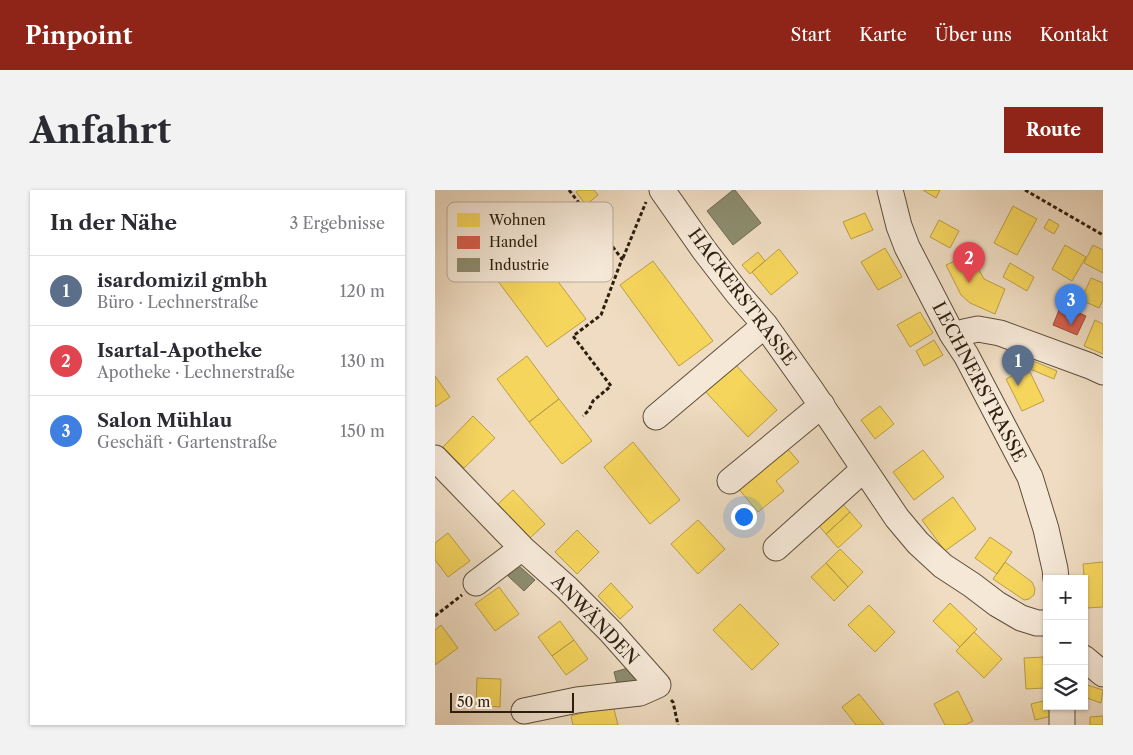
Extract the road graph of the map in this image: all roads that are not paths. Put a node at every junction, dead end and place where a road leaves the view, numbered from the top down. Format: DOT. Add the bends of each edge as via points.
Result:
graph roads {
  1 [pos="890,190"];
  2 [pos="655,194"];
  3 [pos="765,325"];
  4 [pos="954,337"];
  5 [pos="1103,372"];
  6 [pos="821,405"];
  7 [pos="656,417"];
  8 [pos="435,459"];
  9 [pos="864,469"];
  10 [pos="730,481"];
  11 [pos="522,548"];
  12 [pos="776,548"];
  13 [pos="1056,575"];
  14 [pos="476,583"];
  15 [pos="1043,623"];
  16 [pos="1088,661"];
  17 [pos="1103,674"];
  18 [pos="1063,710"];
  19 [pos="524,711"];
  20 [pos="1062,725"];
  1 -- 4 [label="street, LECHNERSTRASSE" via="907,247"];
  2 -- 3 [label="street, HACKERSTRASSE"];
  3 -- 6 [label="street, HACKERSTRASSE"];
  3 -- 7 [label="street"];
  4 -- 5 [label="street" via="978,329 1000,334"];
  4 -- 13 [label="street, LECHNERSTRASSE" via="1030,477"];
  6 -- 9 [label="street, HACKERSTRASSE"];
  6 -- 10 [label="street"];
  8 -- 11 [label="street, ANWÄNDEN"];
  9 -- 12 [label="street"];
  9 -- 15 [label="street, HACKERSTRASSE" via="897,518 943,566 1021,618"];
  11 -- 14 [label="street"];
  11 -- 19 [label="street, ANWÄNDEN" via="611,632 658,685 640,692"];
  16 -- 17 [label="street"];
  18 -- 20 [label="street"];
}
